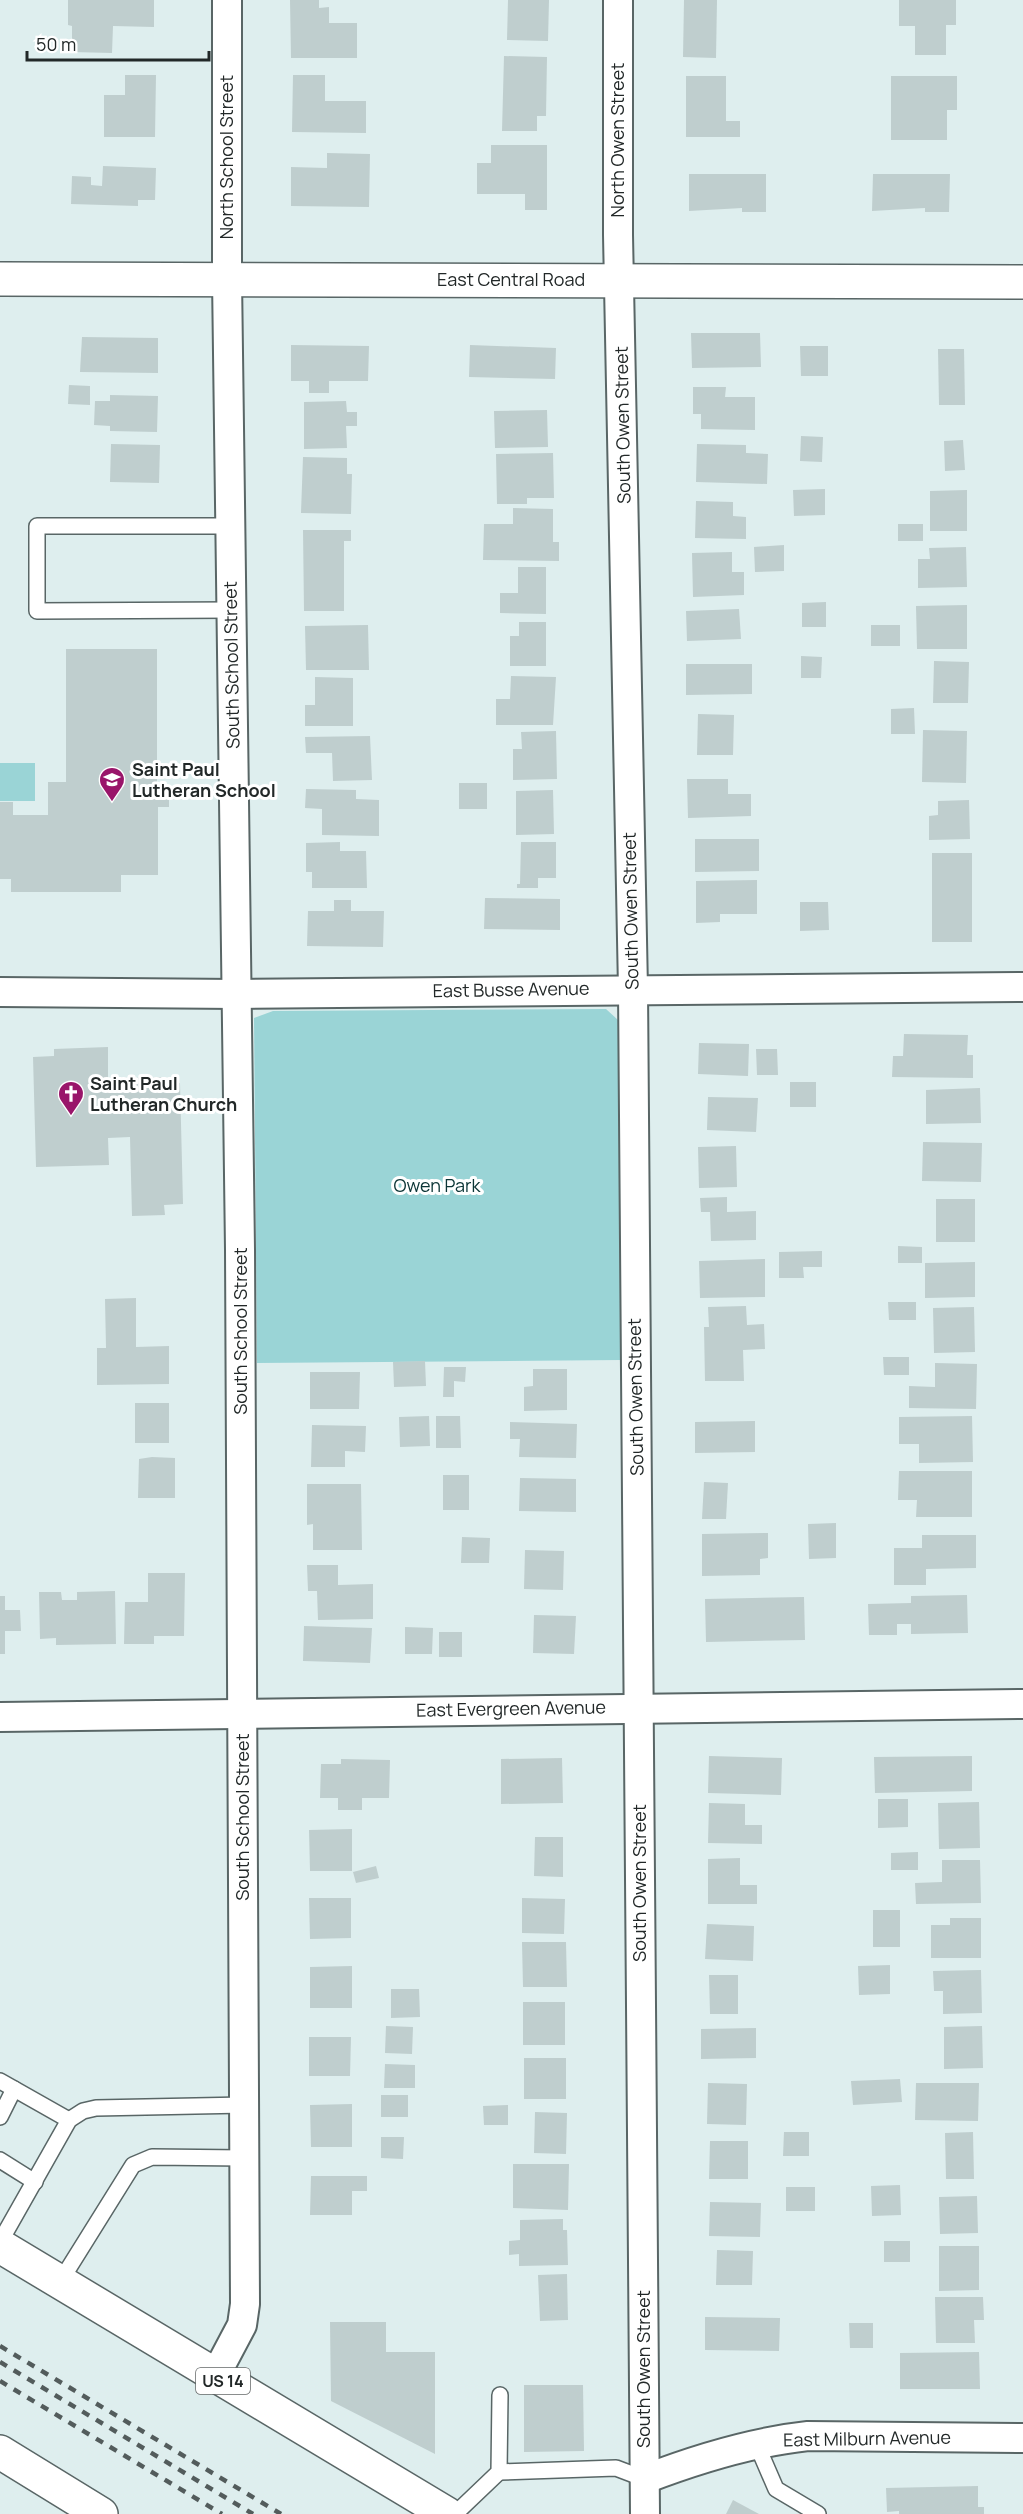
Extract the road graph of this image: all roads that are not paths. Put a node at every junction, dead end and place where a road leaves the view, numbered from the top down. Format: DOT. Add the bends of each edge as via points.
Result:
graph roads {
  1 [pos="226,0"];
  2 [pos="618,0"];
  3 [pos="226,278"];
  4 [pos="0,279"];
  5 [pos="620,280"];
  6 [pos="1023,282"];
  7 [pos="230,526"];
  8 [pos="232,610"];
  9 [pos="1023,987"];
  10 [pos="633,989"];
  11 [pos="0,992"];
  12 [pos="237,994"];
  13 [pos="1023,1704"];
  14 [pos="639,1708"];
  15 [pos="243,1712"];
  16 [pos="0,1717"];
  17 [pos="4,2084"];
  18 [pos="245,2105"];
  19 [pos="0,2117"];
  20 [pos="69,2120"];
  21 [pos="244,2158"];
  22 [pos="0,2160"];
  23 [pos="35,2182"];
  24 [pos="0,2244"];
  25 [pos="60,2282"];
  26 [pos="215,2376"];
  27 [pos="500,2395"];
  28 [pos="1023,2438"];
  29 [pos="757,2445"];
  30 [pos="0,2452"];
  31 [pos="499,2472"];
  32 [pos="645,2479"];
  33 [pos="101,2514"];
  34 [pos="447,2514"];
  35 [pos="455,2514"];
  36 [pos="645,2514"];
  37 [pos="818,2514"];
  1 -- 3 [label="street, North School Street"];
  2 -- 5 [label="street, North Owen Street"];
  3 -- 4 [label="main road, East Central Road"];
  3 -- 5 [label="main road, East Central Road"];
  3 -- 7 [label="street, South School Street"];
  5 -- 6 [label="main road, East Central Road"];
  5 -- 10 [label="street, South Owen Street"];
  7 -- 8 [label="street, South School Street"];
  7 -- 8 [label="lane" via="37,526 37,611"];
  8 -- 12 [label="street, South School Street"];
  9 -- 10 [label="street, East Busse Avenue"];
  10 -- 12 [label="street, East Busse Avenue"];
  10 -- 14 [label="street, South Owen Street"];
  11 -- 12 [label="street, East Busse Avenue"];
  12 -- 15 [label="street, South School Street"];
  13 -- 14 [label="street, East Evergreen Avenue"];
  14 -- 15 [label="street, East Evergreen Avenue"];
  14 -- 32 [label="street, South Owen Street"];
  15 -- 16 [label="street, East Evergreen Avenue"];
  15 -- 18 [label="street, South School Street"];
  17 -- 19 [label="lane"];
  17 -- 20 [label="lane"];
  18 -- 20 [label="lane" via="96,2108"];
  18 -- 21 [label="street, South School Street"];
  20 -- 23 [label="lane"];
  21 -- 25 [label="lane" via="152,2157 133,2165"];
  21 -- 26 [label="street, South School Street" via="245,2304 242,2325"];
  22 -- 23 [label="lane"];
  23 -- 24 [label="lane"];
  24 -- 25 [label="main road, US 14"];
  25 -- 26 [label="main road, US 14"];
  26 -- 34 [label="main road, US 14"];
  27 -- 31 [label="lane"];
  28 -- 29 [label="street, East Milburn Avenue" via="808,2436"];
  29 -- 32 [label="street, East Milburn Avenue"];
  29 -- 37 [label="lane" via="776,2489"];
  30 -- 33 [label="main road"];
  31 -- 32 [label="lane" via="616,2468"];
  31 -- 35 [label="lane"];
  32 -- 36 [label="street, South Owen Street"];
}
